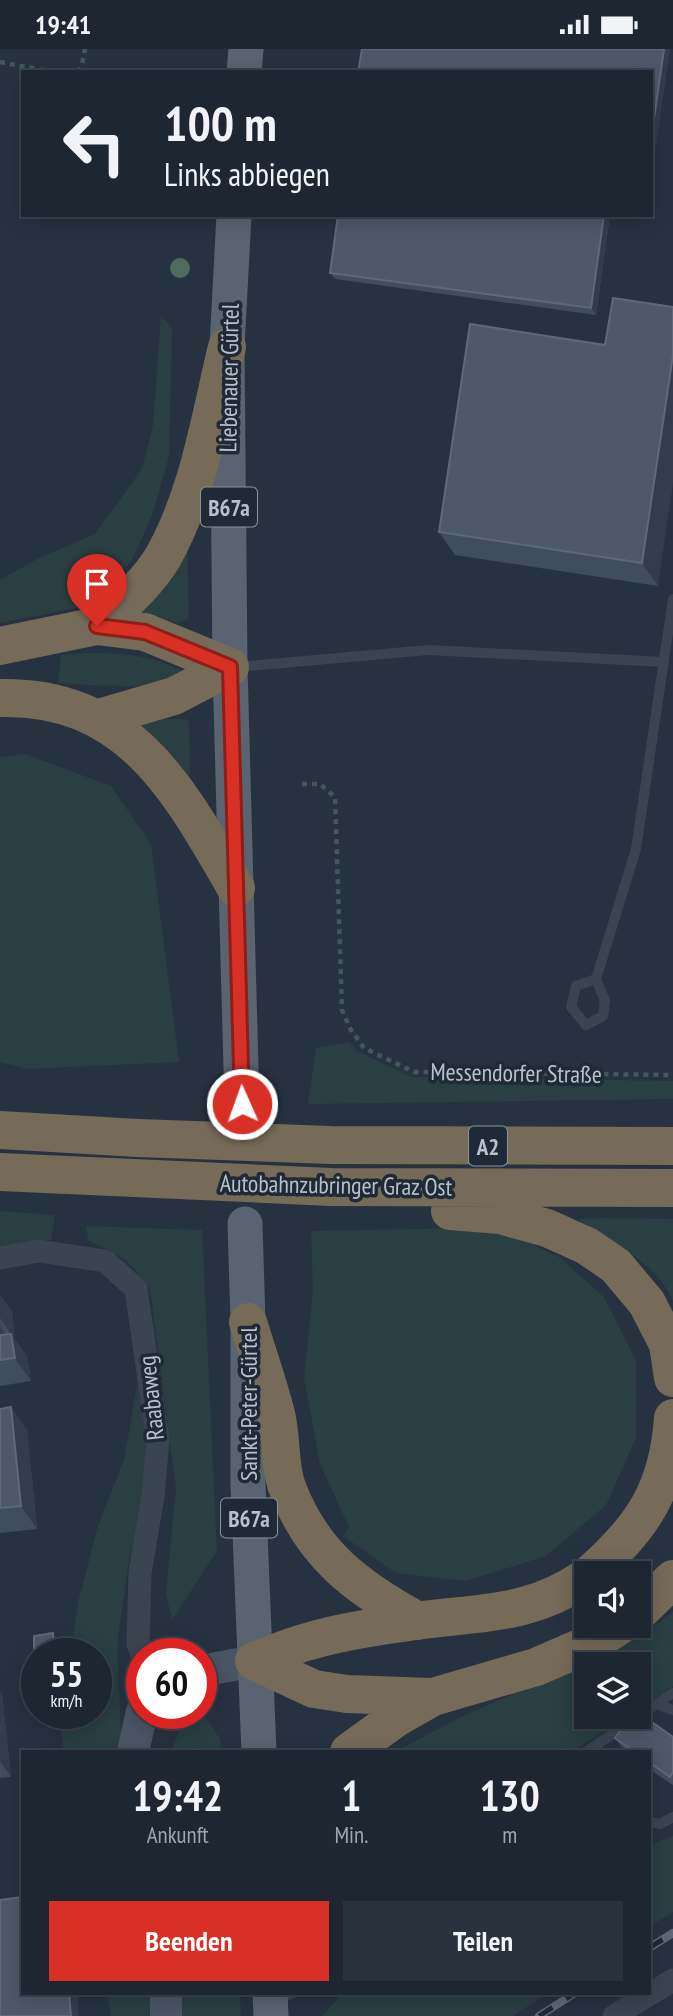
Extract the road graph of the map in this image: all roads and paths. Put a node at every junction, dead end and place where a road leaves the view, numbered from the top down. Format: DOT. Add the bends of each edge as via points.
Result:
graph roads {
  1 [pos="85,49"];
  2 [pos="246,49"];
  3 [pos="0,62"];
  4 [pos="42,70"];
  5 [pos="79,70"];
  6 [pos="244,70"];
  7 [pos="234,217"];
  8 [pos="227,347"];
  9 [pos="673,599"];
  10 [pos="97,626"];
  11 [pos="0,646"];
  12 [pos="664,662"];
  13 [pos="230,667"];
  14 [pos="0,698"];
  15 [pos="99,718"];
  16 [pos="302,784"];
  17 [pos="236,888"];
  18 [pos="596,979"];
  19 [pos="673,1075"];
  20 [pos="242,1104"];
  21 [pos="0,1112"];
  22 [pos="0,1130"];
  23 [pos="70,1133"];
  24 [pos="673,1146"];
  25 [pos="0,1172"];
  26 [pos="673,1188"];
  27 [pos="393,1189"];
  28 [pos="245,1224"];
  29 [pos="0,1258"];
  30 [pos="248,1322"];
  31 [pos="673,1378"];
  32 [pos="673,1418"];
  33 [pos="605,1561"];
  34 [pos="673,1579"];
  35 [pos="574,1584"];
  36 [pos="651,1600"];
  37 [pos="418,1621"];
  38 [pos="138,1638"];
  39 [pos="601,1638"];
  40 [pos="254,1661"];
  41 [pos="217,1668"];
  42 [pos="673,1693"];
  43 [pos="433,1697"];
  44 [pos="657,1704"];
  45 [pos="651,1708"];
  46 [pos="673,1710"];
  47 [pos="138,1729"];
  48 [pos="619,1729"];
  49 [pos="133,1750"];
  50 [pos="259,1750"];
  51 [pos="352,1750"];
  52 [pos="589,1750"];
  53 [pos="673,1817"];
  54 [pos="651,1822"];
  55 [pos="673,1980"];
  56 [pos="651,1993"];
  57 [pos="166,1995"];
  58 [pos="648,1995"];
  59 [pos="166,2016"];
  60 [pos="614,2016"];
  1 -- 5 [label="path"];
  2 -- 6 [label="main road"];
  3 -- 4 [label="path"];
  7 -- 8 [label="main road, Liebenauer Gürtel / B67a"];
  8 -- 10 [label="highway" via="184,514 162,558 120,608"];
  8 -- 13 [label="main road, Liebenauer Gürtel / B67a"];
  9 -- 12 [label="lane"];
  10 -- 11 [label="highway"];
  10 -- 13 [label="highway" via="145,632"];
  12 -- 13 [label="lane" via="428,650"];
  12 -- 18 [label="lane" via="636,849"];
  13 -- 15 [label="highway" via="174,696"];
  13 -- 17 [label="main road, B67a"];
  14 -- 15 [label="highway" via="50,702"];
  15 -- 17 [label="highway" via="133,742 162,772 197,820"];
  16 -- 19 [label="path, Messendorfer Straße" via="320,784 335,797 342,1010 364,1048 414,1072"];
  17 -- 20 [label="main road, B67a"];
  21 -- 23 [label="highway"];
  22 -- 23 [label="highway, Autobahnzubringer Graz Ost / A2"];
  23 -- 24 [label="highway, Autobahnzubringer Graz Ost / A2" via="331,1145"];
  25 -- 27 [label="highway, Autobahnzubringer Graz Ost / A2"];
  26 -- 27 [label="highway, Autobahnzubringer Graz Ost / A2"];
  27 -- 31 [label="highway" via="451,1212 500,1215 547,1228 597,1253 615,1266 647,1303 668,1344"];
  28 -- 30 [label="main road, Sankt-Peter-Gürtel / B67a"];
  29 -- 38 [label="street, Raabaweg" via="39,1251 105,1261 136,1289 158,1440 140,1573"];
  30 -- 37 [label="highway" via="277,1416 286,1485 301,1516 348,1577"];
  30 -- 40 [label="main road, Sankt-Peter-Gürtel / B67a"];
  32 -- 33 [label="highway" via="662,1481 640,1524"];
  34 -- 36 [label="highway"];
  35 -- 37 [label="highway" via="546,1601 508,1611"];
  37 -- 40 [label="highway" via="312,1640"];
  39 -- 43 [label="highway" via="536,1667"];
  40 -- 41 [label="street"];
  40 -- 43 [label="highway" via="314,1689"];
  40 -- 50 [label="main road, Sankt-Peter-Gürtel / B67a"];
  42 -- 44 [label="lane"];
  43 -- 51 [label="highway"];
  44 -- 45 [label="lane"];
  44 -- 46 [label="lane"];
  47 -- 49 [label="street"];
  48 -- 52 [label="lane"];
  53 -- 54 [label="lane" via="660,1824"];
  55 -- 56 [label="street"];
  57 -- 59 [label="street"];
  58 -- 60 [label="street"];
}
